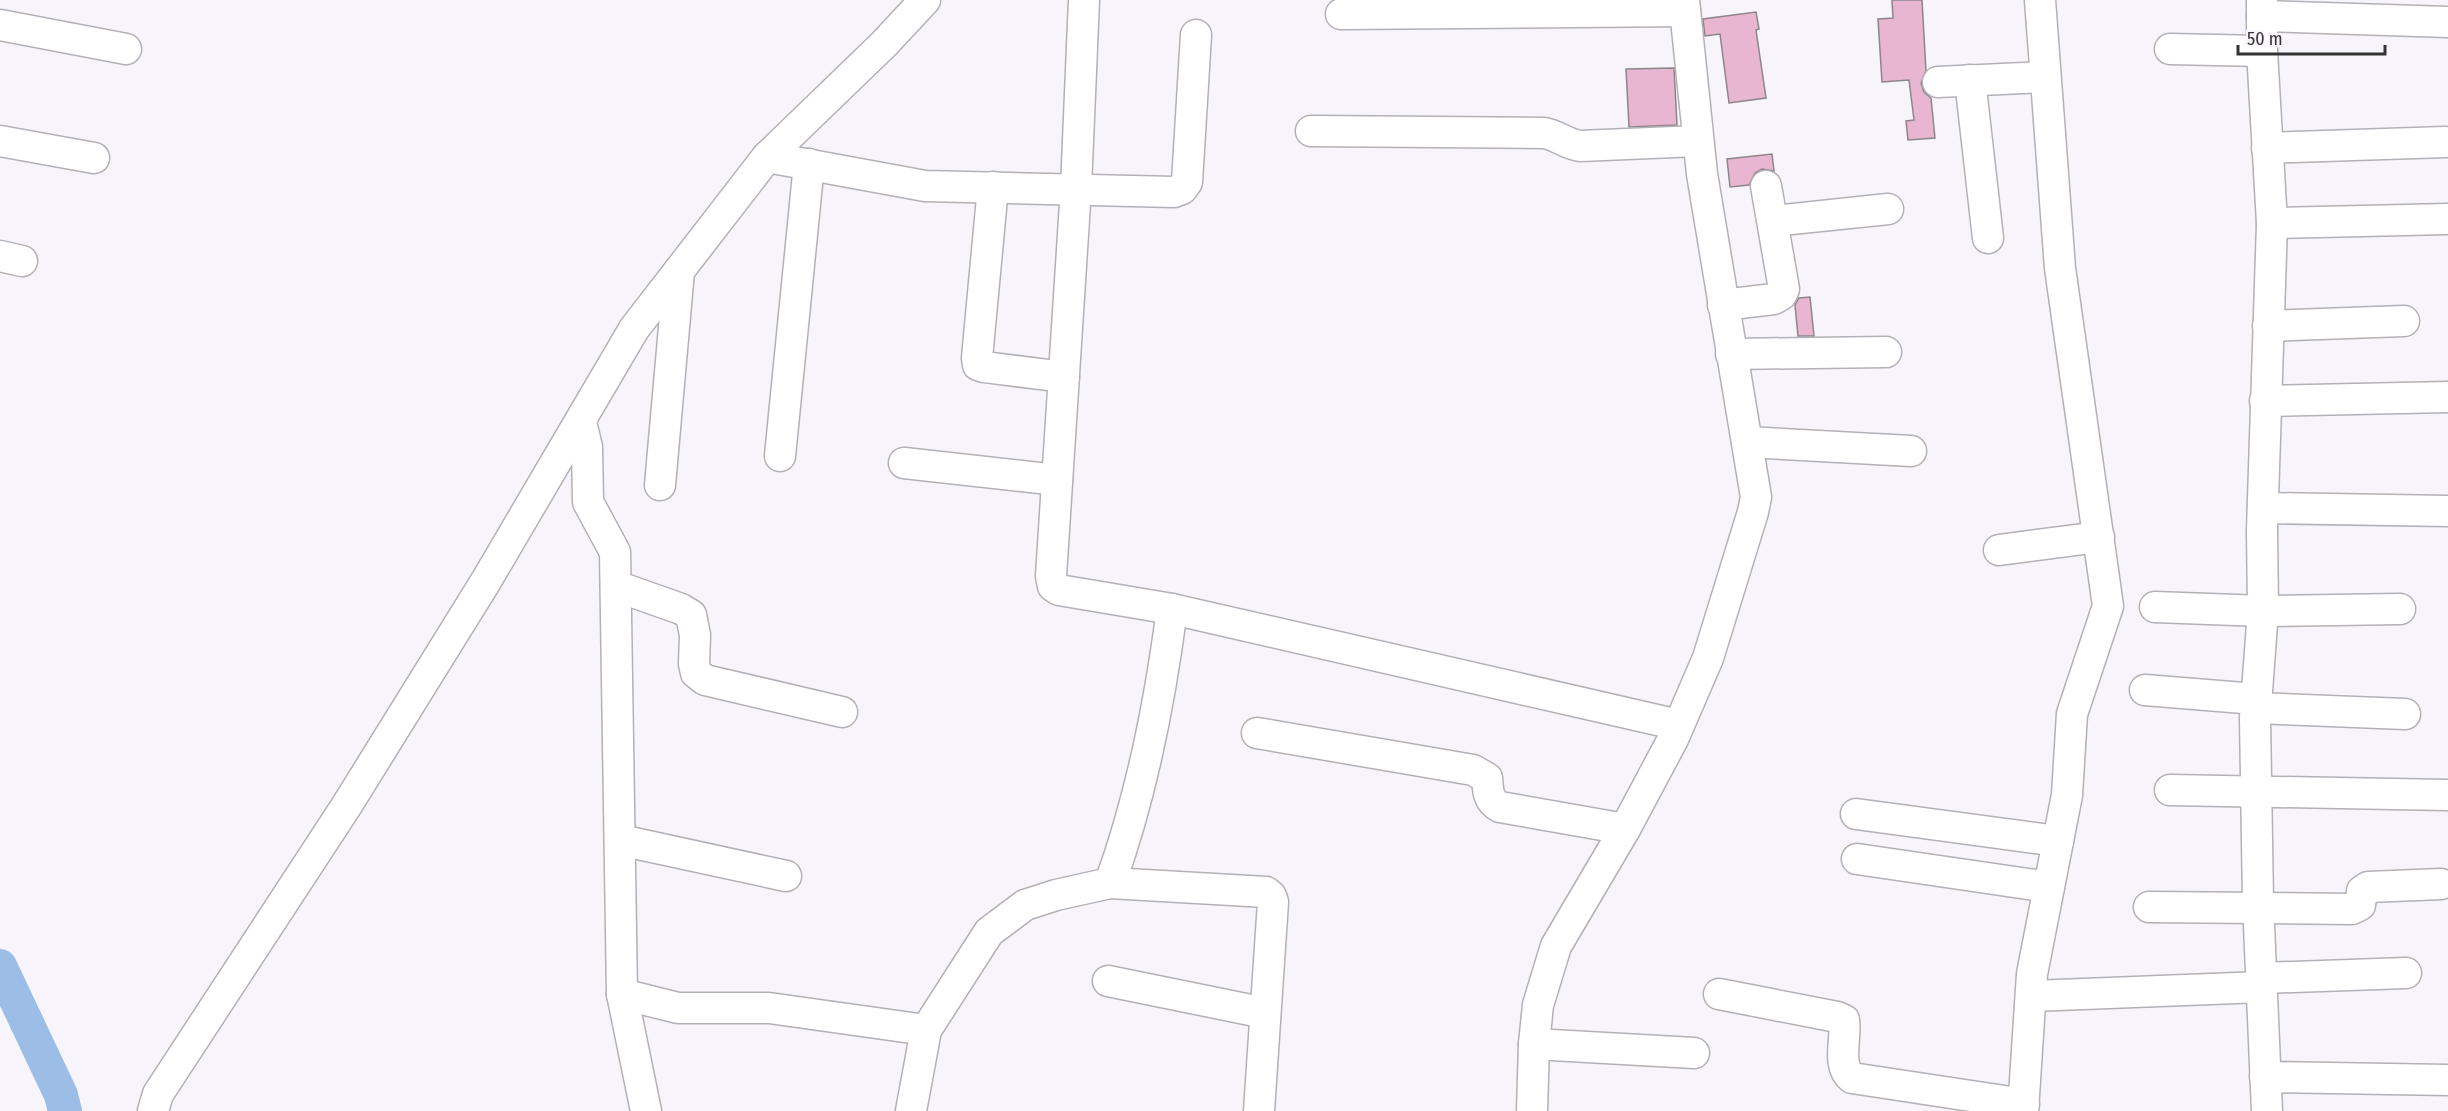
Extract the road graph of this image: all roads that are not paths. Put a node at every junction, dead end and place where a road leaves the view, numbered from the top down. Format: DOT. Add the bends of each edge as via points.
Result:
graph roads {
  1 [pos="925,0"];
  2 [pos="1084,0"];
  3 [pos="2040,0"];
  4 [pos="1685,6"];
  5 [pos="1427,7"];
  6 [pos="2262,8"];
  7 [pos="1341,14"];
  8 [pos="2448,22"];
  9 [pos="0,25"];
  10 [pos="1196,35"];
  11 [pos="126,49"];
  12 [pos="2170,49"];
  13 [pos="2262,51"];
  14 [pos="2044,77"];
  15 [pos="1970,80"];
  16 [pos="1938,82"];
  17 [pos="1311,131"];
  18 [pos="0,141"];
  19 [pos="1698,141"];
  20 [pos="2445,142"];
  21 [pos="2266,148"];
  22 [pos="767,157"];
  23 [pos="94,158"];
  24 [pos="809,164"];
  25 [pos="1766,186"];
  26 [pos="993,187"];
  27 [pos="1076,188"];
  28 [pos="1888,209"];
  29 [pos="2448,219"];
  30 [pos="1773,221"];
  31 [pos="2272,223"];
  32 [pos="1988,238"];
  33 [pos="679,271"];
  34 [pos="1723,305"];
  35 [pos="2404,321"];
  36 [pos="2268,326"];
  37 [pos="1886,352"];
  38 [pos="1731,354"];
  39 [pos="1064,377"];
  40 [pos="2448,397"];
  41 [pos="2265,401"];
  42 [pos="581,422"];
  43 [pos="1747,442"];
  44 [pos="1911,451"];
  45 [pos="780,456"];
  46 [pos="904,463"];
  47 [pos="1057,480"];
  48 [pos="660,485"];
  49 [pos="2263,508"];
  50 [pos="2448,511"];
  51 [pos="2099,537"];
  52 [pos="1999,550"];
  53 [pos="616,586"];
  54 [pos="2155,607"];
  55 [pos="1172,609"];
  56 [pos="2400,609"];
  57 [pos="2263,610"];
  58 [pos="2145,690"];
  59 [pos="2256,704"];
  60 [pos="842,712"];
  61 [pos="2405,714"];
  62 [pos="1679,725"];
  63 [pos="1257,733"];
  64 [pos="2170,790"];
  65 [pos="2257,791"];
  66 [pos="2447,795"];
  67 [pos="1856,814"];
  68 [pos="1624,829"];
  69 [pos="620,840"];
  70 [pos="2058,841"];
  71 [pos="1857,859"];
  72 [pos="786,876"];
  73 [pos="1110,883"];
  74 [pos="2441,884"];
  75 [pos="2049,887"];
  76 [pos="2149,907"];
  77 [pos="2259,908"];
  78 [pos="2406,973"];
  79 [pos="1108,981"];
  80 [pos="2262,982"];
  81 [pos="622,994"];
  82 [pos="1719,994"];
  83 [pos="2032,996"];
  84 [pos="1265,1013"];
  85 [pos="926,1030"];
  86 [pos="1534,1044"];
  87 [pos="1694,1053"];
  88 [pos="2265,1077"];
  89 [pos="2448,1080"];
  90 [pos="2024,1108"];
  91 [pos="153,1111"];
  92 [pos="646,1111"];
  93 [pos="911,1111"];
  94 [pos="1259,1111"];
  95 [pos="1532,1111"];
  96 [pos="2267,1111"];
  1 -- 22 [label="street"];
  2 -- 27 [label="street"];
  3 -- 14 [label="street"];
  4 -- 5 [label="street"];
  4 -- 19 [label="street"];
  5 -- 7 [label="street"];
  6 -- 8 [label="street"];
  6 -- 13 [label="street"];
  9 -- 11 [label="street"];
  10 -- 27 [label="street" via="1187,182 1182,189 1174,192"];
  12 -- 13 [label="street"];
  13 -- 21 [label="street"];
  14 -- 15 [label="street"];
  14 -- 51 [label="street" via="2060,268"];
  15 -- 16 [label="street"];
  15 -- 32 [label="street"];
  17 -- 19 [label="street" via="1544,133 1580,146"];
  18 -- 23 [label="street"];
  19 -- 34 [label="street"];
  20 -- 21 [label="street"];
  21 -- 31 [label="street"];
  22 -- 24 [label="street"];
  22 -- 33 [label="street"];
  24 -- 26 [label="street" via="925,186"];
  24 -- 45 [label="street"];
  25 -- 30 [label="street"];
  26 -- 27 [label="street"];
  26 -- 39 [label="street" via="978,365"];
  27 -- 39 [label="street"];
  28 -- 30 [label="street"];
  29 -- 31 [label="street"];
  30 -- 34 [label="street" via="1784,289 1781,295"];
  31 -- 36 [label="street"];
  33 -- 42 [label="street" via="634,329"];
  33 -- 48 [label="street"];
  34 -- 38 [label="street"];
  35 -- 36 [label="street"];
  36 -- 41 [label="street"];
  37 -- 38 [label="street"];
  38 -- 43 [label="street"];
  39 -- 47 [label="street"];
  40 -- 41 [label="street"];
  41 -- 49 [label="street"];
  42 -- 53 [label="street" via="587,447 588,502 615,552"];
  42 -- 91 [label="street" via="360,785 158,1094"];
  43 -- 44 [label="street"];
  43 -- 62 [label="street" via="1756,497 1753,512 1708,658"];
  46 -- 47 [label="street"];
  47 -- 55 [label="street" via="1053,586"];
  49 -- 50 [label="street"];
  49 -- 57 [label="street"];
  51 -- 52 [label="street"];
  51 -- 70 [label="street" via="2108,606 2072,714 2067,795"];
  53 -- 60 [label="street" via="691,615 694,664 696,673 705,680"];
  53 -- 69 [label="street"];
  54 -- 57 [label="street"];
  55 -- 62 [label="street"];
  55 -- 73 [label="street" via="1158,702 1127,837"];
  56 -- 57 [label="street"];
  57 -- 59 [label="street"];
  58 -- 59 [label="street"];
  59 -- 61 [label="street"];
  59 -- 65 [label="street"];
  62 -- 68 [label="street"];
  63 -- 68 [label="street" via="1473,770 1486,778 1488,795 1500,807"];
  64 -- 65 [label="street"];
  65 -- 66 [label="street"];
  65 -- 77 [label="street"];
  67 -- 70 [label="street"];
  68 -- 86 [label="street" via="1556,946 1538,1005"];
  69 -- 72 [label="street"];
  69 -- 81 [label="street"];
  70 -- 75 [label="street"];
  71 -- 75 [label="street"];
  73 -- 84 [label="street" via="1266,892 1271,896"];
  73 -- 85 [label="street" via="1025,905 989,932"];
  74 -- 77 [label="street" via="2368,886 2362,891 2360,905 2352,909"];
  75 -- 83 [label="street" via="2032,974"];
  76 -- 77 [label="street"];
  77 -- 80 [label="street"];
  78 -- 80 [label="street"];
  79 -- 84 [label="street"];
  80 -- 83 [label="street"];
  80 -- 88 [label="street"];
  81 -- 85 [label="street" via="678,1008 769,1008"];
  81 -- 92 [label="street"];
  82 -- 90 [label="street" via="1844,1020 1843,1064 1852,1078"];
  83 -- 90 [label="street"];
  84 -- 94 [label="street"];
  85 -- 93 [label="street"];
  86 -- 87 [label="street"];
  86 -- 95 [label="street"];
  88 -- 89 [label="street"];
  88 -- 96 [label="street"];
}
